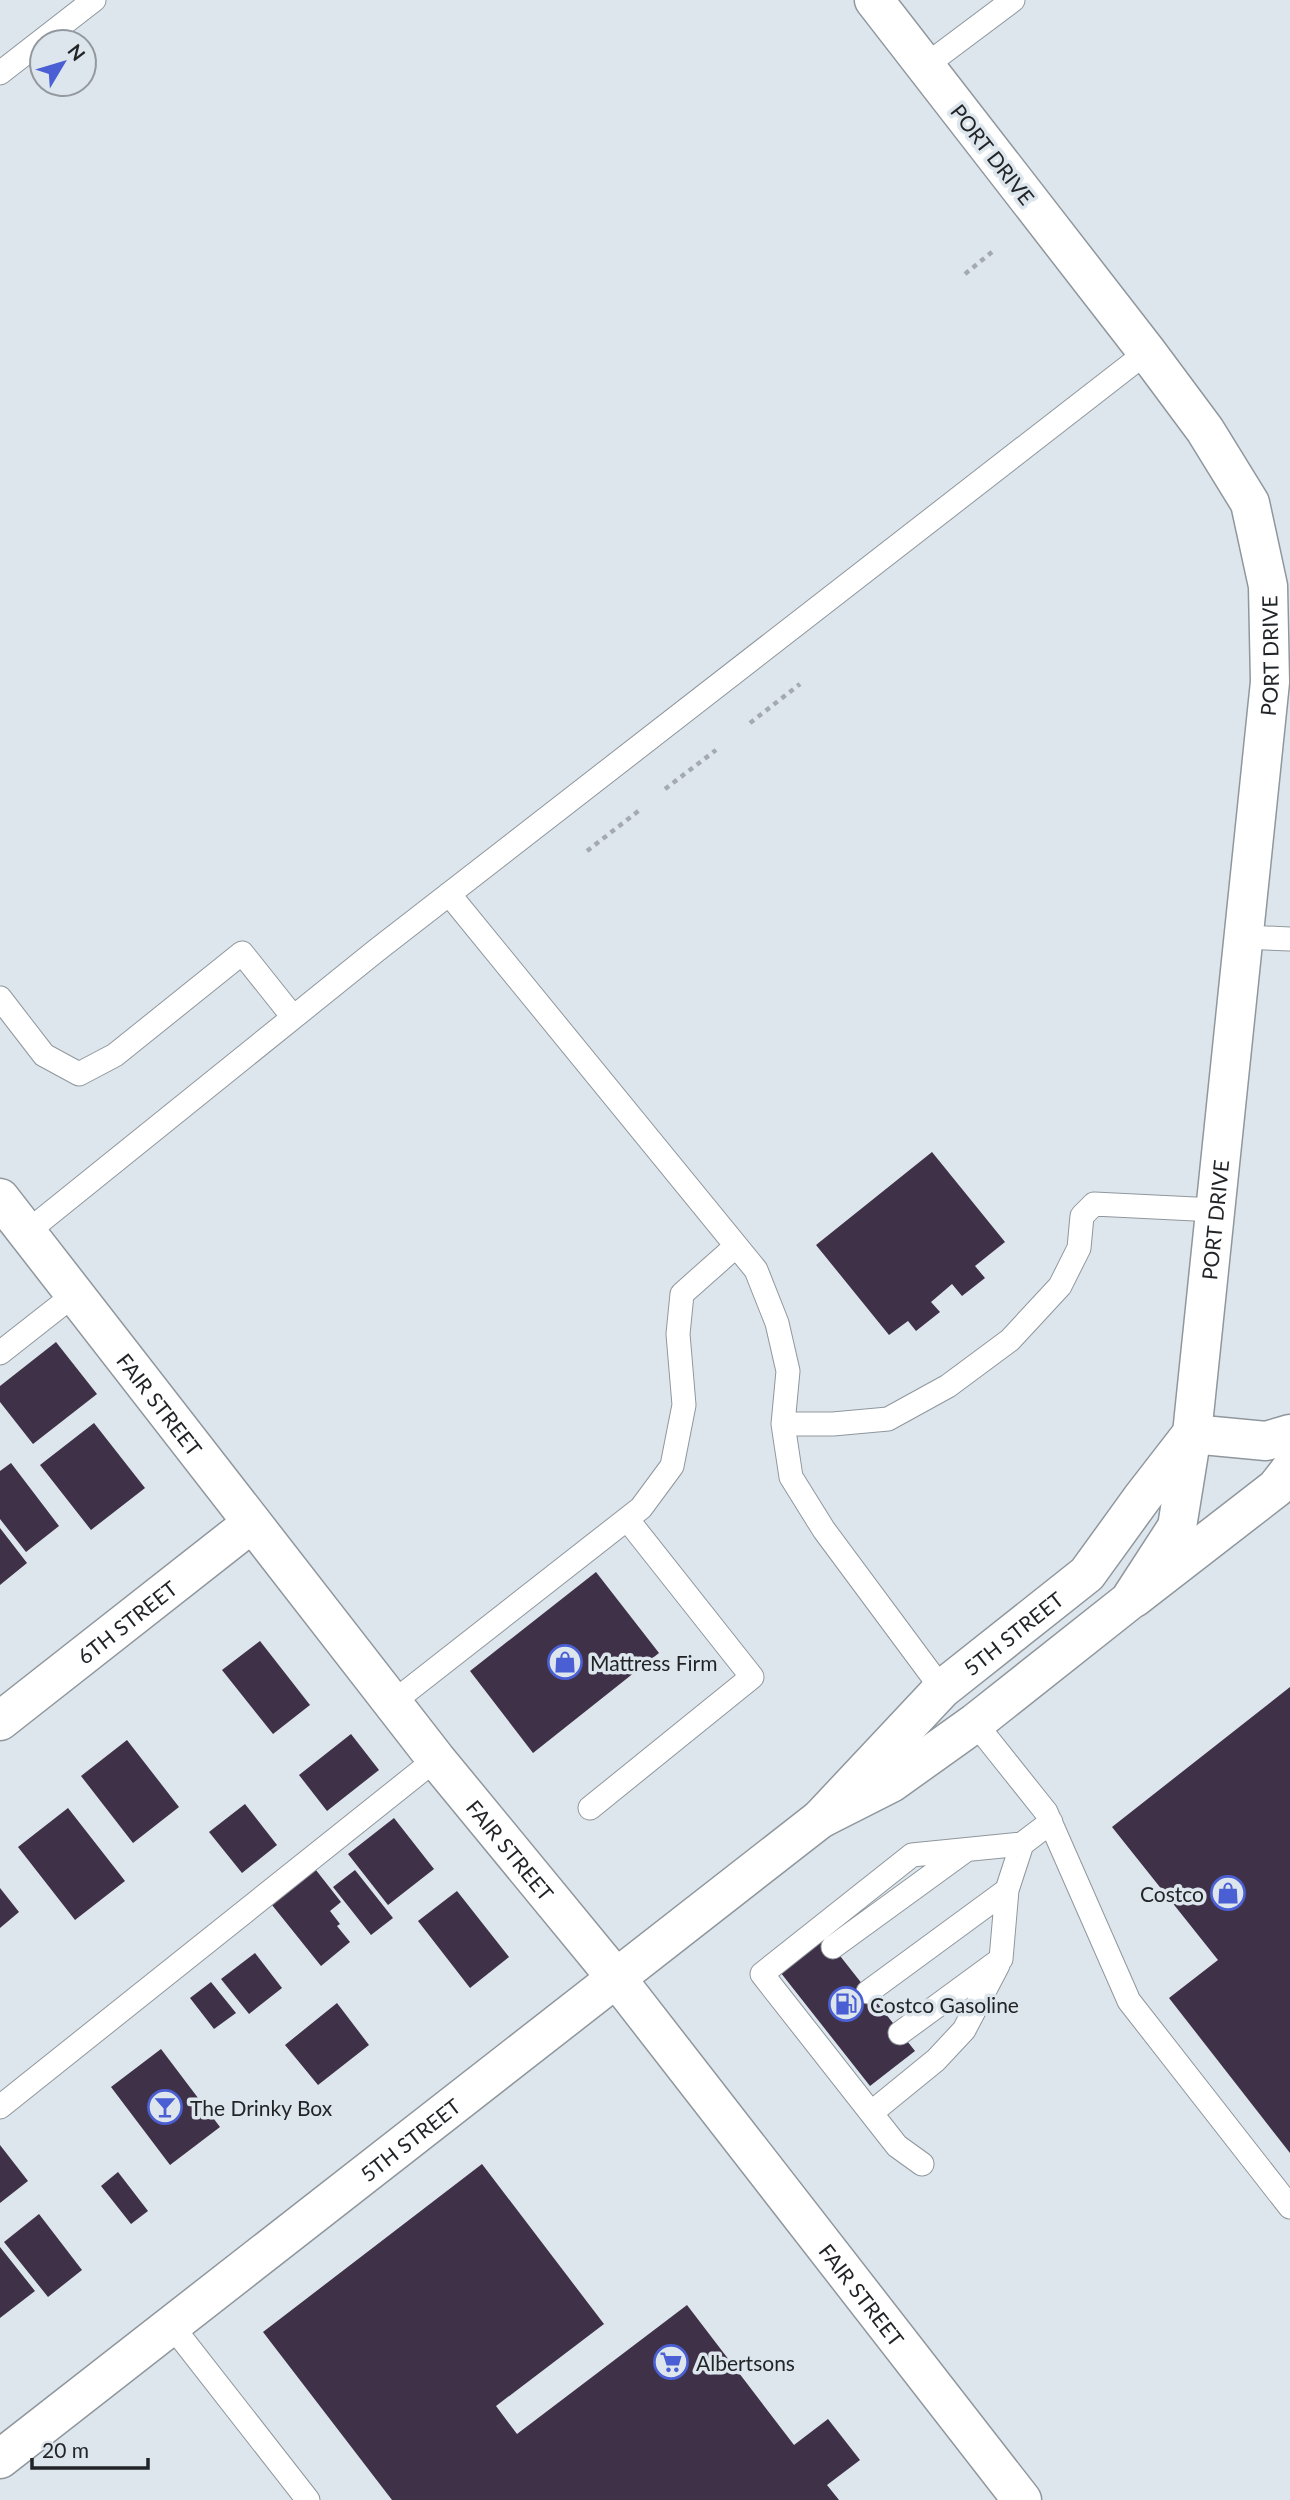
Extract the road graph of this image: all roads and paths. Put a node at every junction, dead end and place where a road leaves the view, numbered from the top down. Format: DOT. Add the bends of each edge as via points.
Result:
graph roads {
  1 [pos="94,0"];
  2 [pos="874,0"];
  3 [pos="1013,0"];
  4 [pos="925,66"];
  5 [pos="0,73"];
  6 [pos="992,252"];
  7 [pos="965,274"];
  8 [pos="1147,352"];
  9 [pos="800,684"];
  10 [pos="750,723"];
  11 [pos="716,750"];
  12 [pos="665,789"];
  13 [pos="641,809"];
  14 [pos="587,851"];
  15 [pos="449,894"];
  16 [pos="1244,937"];
  17 [pos="1290,939"];
  18 [pos="0,999"];
  19 [pos="293,1017"];
  20 [pos="0,1198"];
  21 [pos="1215,1210"];
  22 [pos="27,1233"];
  23 [pos="736,1247"];
  24 [pos="75,1294"];
  25 [pos="0,1353"];
  26 [pos="783,1424"];
  27 [pos="1192,1434"];
  28 [pos="1290,1434"];
  29 [pos="1290,1470"];
  30 [pos="627,1519"];
  31 [pos="252,1523"];
  32 [pos="1129,1601"];
  33 [pos="942,1689"];
  34 [pos="392,1703"];
  35 [pos="0,1721"];
  36 [pos="975,1723"];
  37 [pos="436,1759"];
  38 [pos="590,1808"];
  39 [pos="820,1819"];
  40 [pos="1051,1822"];
  41 [pos="1023,1844"];
  42 [pos="967,1849"];
  43 [pos="1007,1890"];
  44 [pos="833,1947"];
  45 [pos="1001,1959"];
  46 [pos="617,1979"];
  47 [pos="868,1992"];
  48 [pos="901,2033"];
  49 [pos="0,2107"];
  50 [pos="871,2113"];
  51 [pos="922,2164"];
  52 [pos="1290,2207"];
  53 [pos="172,2326"];
  54 [pos="0,2459"];
  55 [pos="308,2500"];
  56 [pos="1022,2500"];
  1 -- 5 [label="lane"];
  2 -- 4 [label="street, PORT DRIVE"];
  3 -- 4 [label="lane"];
  4 -- 8 [label="street, PORT DRIVE"];
  6 -- 7 [label="path"];
  8 -- 15 [label="lane"];
  8 -- 16 [label="street, PORT DRIVE" via="1205,430 1250,503 1268,586 1270,682"];
  9 -- 10 [label="path"];
  11 -- 12 [label="path"];
  13 -- 14 [label="path"];
  15 -- 19 [label="lane"];
  15 -- 23 [label="lane"];
  16 -- 17 [label="lane"];
  16 -- 21 [label="street, PORT DRIVE"];
  18 -- 19 [label="lane" via="44,1055 79,1074 115,1055 242,953"];
  19 -- 22 [label="lane"];
  20 -- 22 [label="street, FAIR STREET"];
  21 -- 26 [label="lane" via="1094,1204 1082,1216 1079,1248 1060,1286 1010,1340 948,1385 887,1419"];
  21 -- 27 [label="street, PORT DRIVE"];
  22 -- 24 [label="street, FAIR STREET"];
  23 -- 26 [label="lane" via="756,1270 777,1323 788,1371"];
  23 -- 30 [label="lane" via="682,1294 678,1334 684,1405 672,1466 641,1508"];
  24 -- 25 [label="lane"];
  24 -- 31 [label="street, FAIR STREET"];
  26 -- 33 [label="lane" via="791,1477 824,1530"];
  27 -- 28 [label="street" via="1266,1441"];
  27 -- 32 [label="street, 5TH STREET" via="1177,1527"];
  27 -- 33 [label="street, 5TH STREET" via="1087,1574"];
  29 -- 32 [label="street, 5TH STREET" via="1276,1488"];
  30 -- 34 [label="lane"];
  30 -- 38 [label="lane" via="752,1677"];
  31 -- 34 [label="street, FAIR STREET"];
  31 -- 35 [label="street, 6TH STREET"];
  32 -- 36 [label="street, 5TH STREET"];
  33 -- 39 [label="street, 5TH STREET"];
  34 -- 37 [label="street, FAIR STREET"];
  36 -- 39 [label="street, 5TH STREET" via="891,1783"];
  36 -- 40 [label="lane"];
  37 -- 46 [label="street, FAIR STREET"];
  37 -- 49 [label="lane"];
  39 -- 46 [label="street, 5TH STREET"];
  40 -- 41 [label="lane"];
  40 -- 52 [label="lane" via="1129,2001"];
  41 -- 42 [label="lane"];
  41 -- 43 [label="lane"];
  42 -- 44 [label="lane"];
  42 -- 50 [label="lane" via="912,1855 762,1974 784,1990 852,2077"];
  43 -- 45 [label="lane"];
  43 -- 47 [label="lane"];
  45 -- 48 [label="lane"];
  45 -- 50 [label="lane" via="964,2030 936,2060"];
  46 -- 53 [label="street, 5TH STREET"];
  46 -- 56 [label="street, FAIR STREET"];
  50 -- 51 [label="lane" via="897,2146"];
  53 -- 54 [label="street, 5TH STREET"];
  53 -- 55 [label="lane"];
}
